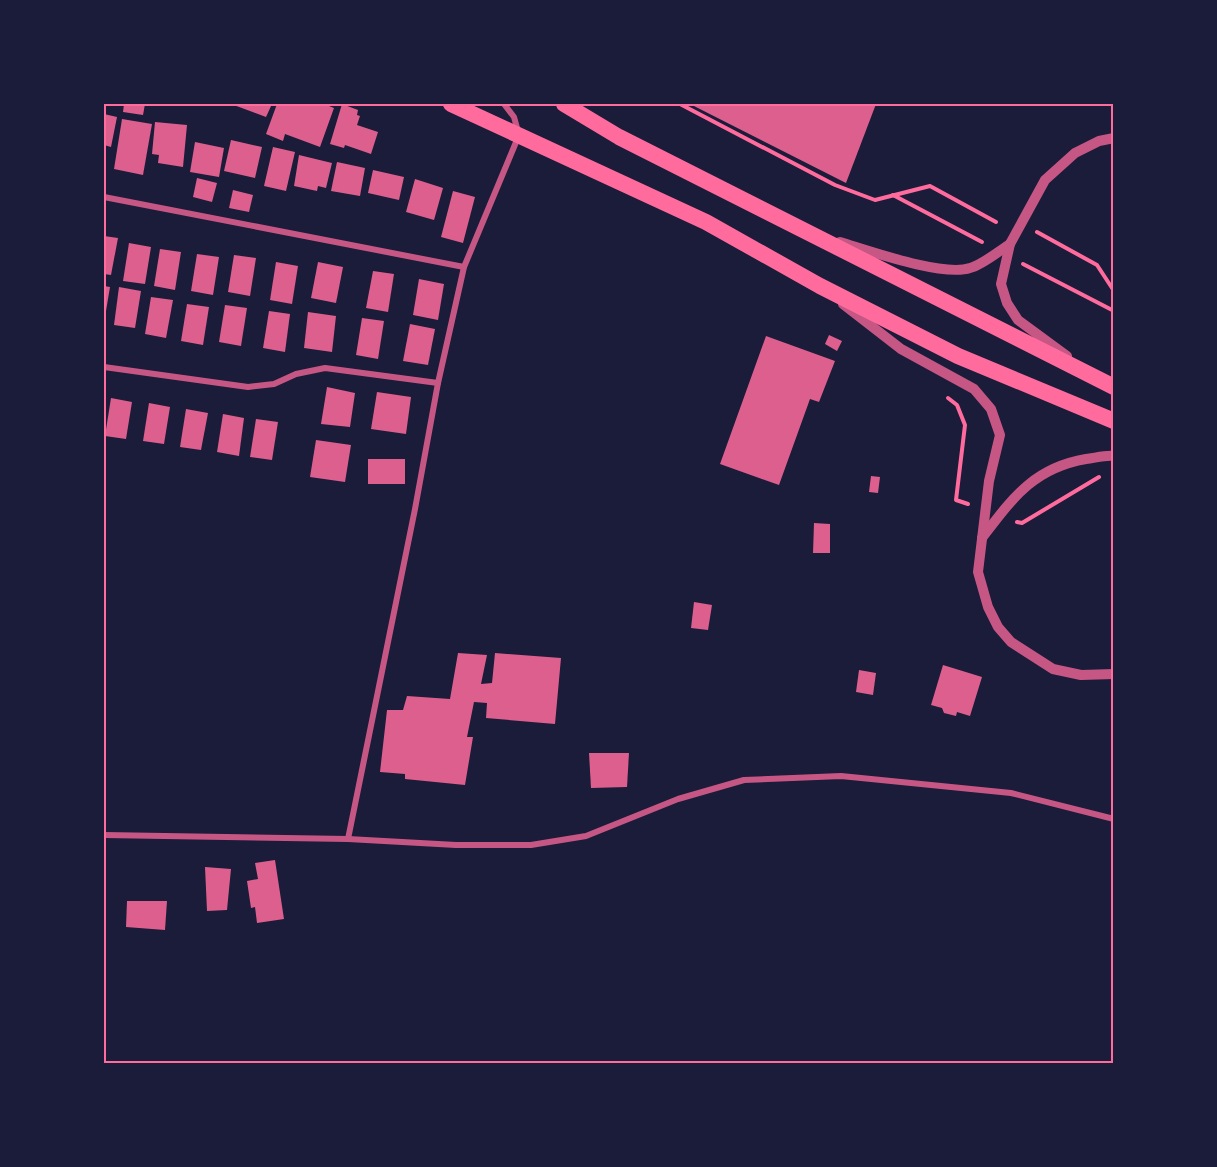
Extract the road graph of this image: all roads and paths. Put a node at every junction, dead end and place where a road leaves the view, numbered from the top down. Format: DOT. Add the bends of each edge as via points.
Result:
graph roads {
  1 [pos="451,104"];
  2 [pos="504,104"];
  3 [pos="564,104"];
  4 [pos="680,104"];
  5 [pos="519,135"];
  6 [pos="1113,138"];
  7 [pos="893,194"];
  8 [pos="104,197"];
  9 [pos="996,222"];
  10 [pos="957,228"];
  11 [pos="1037,232"];
  12 [pos="816,236"];
  13 [pos="1010,244"];
  14 [pos="464,267"];
  15 [pos="820,286"];
  16 [pos="1113,291"];
  17 [pos="1092,300"];
  18 [pos="1113,311"];
  19 [pos="104,367"];
  20 [pos="438,383"];
  21 [pos="1107,384"];
  22 [pos="1113,421"];
  23 [pos="965,425"];
  24 [pos="1113,456"];
  25 [pos="1106,474"];
  26 [pos="956,500"];
  27 [pos="1022,524"];
  28 [pos="982,538"];
  29 [pos="1113,674"];
  30 [pos="1113,819"];
  31 [pos="104,835"];
  32 [pos="348,839"];
  1 -- 5 [label="highway"];
  2 -- 5 [label="street" via="514,117"];
  3 -- 12 [label="highway" via="619,137"];
  4 -- 7 [label="path" via="835,185 874,200"];
  5 -- 14 [label="street"];
  5 -- 15 [label="highway" via="706,222"];
  6 -- 13 [label="street" via="1075,153 1045,180"];
  7 -- 9 [label="path" via="930,186"];
  7 -- 10 [label="path"];
  8 -- 14 [label="street"];
  11 -- 16 [label="path" via="1097,265"];
  12 -- 13 [label="street" via="950,270 970,268"];
  12 -- 21 [label="highway"];
  13 -- 21 [label="street" via="1001,284 1018,320"];
  14 -- 20 [label="street"];
  15 -- 22 [label="highway" via="958,356"];
  15 -- 28 [label="street" via="901,349 974,389 991,409 1000,435"];
  17 -- 18 [label="path"];
  19 -- 20 [label="street" via="248,387 274,384 325,368"];
  20 -- 32 [label="street"];
  23 -- 26 [label="path"];
  24 -- 28 [label="street" via="1070,462 1036,477 1010,501"];
  25 -- 27 [label="path"];
  28 -- 29 [label="street" via="978,572 988,607 1011,642 1053,669 1081,675"];
  30 -- 32 [label="street" via="1011,793 841,776 744,780 678,799 586,836 531,845"];
  31 -- 32 [label="street"];
}
